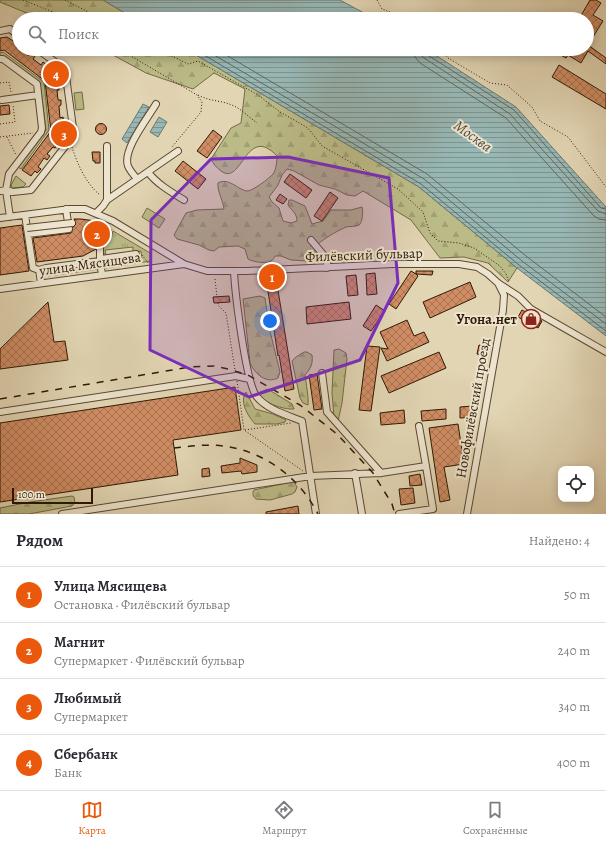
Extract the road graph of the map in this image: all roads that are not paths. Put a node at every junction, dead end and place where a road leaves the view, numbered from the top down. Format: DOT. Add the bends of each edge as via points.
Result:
graph roads {
  1 [pos="0,31"];
  2 [pos="12,31"];
  3 [pos="44,56"];
  4 [pos="0,59"];
  5 [pos="38,95"];
  6 [pos="2,100"];
  7 [pos="156,104"];
  8 [pos="107,146"];
  9 [pos="178,150"];
  10 [pos="148,172"];
  11 [pos="137,179"];
  12 [pos="3,191"];
  13 [pos="107,200"];
  14 [pos="184,200"];
  15 [pos="66,209"];
  16 [pos="96,213"];
  17 [pos="25,214"];
  18 [pos="10,217"];
  19 [pos="0,218"];
  20 [pos="72,223"];
  21 [pos="27,231"];
  22 [pos="311,240"];
  23 [pos="100,248"];
  24 [pos="136,254"];
  25 [pos="101,260"];
  26 [pos="184,264"];
  27 [pos="327,268"];
  28 [pos="39,270"];
  29 [pos="234,271"];
  30 [pos="102,275"];
  31 [pos="41,283"];
  32 [pos="498,283"];
  33 [pos="0,289"];
  34 [pos="606,352"];
  35 [pos="322,373"];
  36 [pos="249,379"];
  37 [pos="0,412"];
  38 [pos="419,426"];
  39 [pos="426,466"];
  40 [pos="356,473"];
  41 [pos="381,473"];
  42 [pos="311,476"];
  43 [pos="110,507"];
  44 [pos="62,514"];
  45 [pos="112,514"];
  46 [pos="316,514"];
  47 [pos="362,514"];
  48 [pos="399,514"];
  49 [pos="466,514"];
  1 -- 2 [label="street"];
  3 -- 12 [label="street" via="65,69 74,135 31,190"];
  4 -- 5 [label="street" via="37,84"];
  5 -- 6 [label="street"];
  5 -- 12 [label="street" via="42,128 9,174"];
  7 -- 11 [label="street" via="129,148 128,167"];
  8 -- 13 [label="street"];
  9 -- 10 [label="street"];
  10 -- 11 [label="street"];
  10 -- 14 [label="street"];
  11 -- 13 [label="street"];
  12 -- 18 [label="street"];
  13 -- 16 [label="street"];
  15 -- 16 [label="street, Филёвский бульвар" via="86,209"];
  15 -- 17 [label="street, Филёвский бульвар"];
  15 -- 21 [label="street" via="69,229"];
  16 -- 26 [label="street, Филёвский бульвар"];
  17 -- 18 [label="street, Филёвский бульвар"];
  17 -- 21 [label="street"];
  18 -- 19 [label="street, Филёвский бульвар"];
  20 -- 21 [label="street, bridge"];
  21 -- 28 [label="street" via="32,268"];
  22 -- 27 [label="street" via="327,260"];
  23 -- 25 [label="street"];
  24 -- 25 [label="street"];
  25 -- 28 [label="street"];
  25 -- 30 [label="street"];
  26 -- 29 [label="street, Филёвский бульвар" via="207,271"];
  26 -- 30 [label="street, улица Мясищева"];
  27 -- 29 [label="street, Филёвский бульвар"];
  27 -- 32 [label="street, Филёвский бульвар" via="459,264 477,268"];
  28 -- 31 [label="street"];
  29 -- 36 [label="street"];
  30 -- 31 [label="street, улица Мясищева"];
  31 -- 33 [label="street, улица Мясищева"];
  32 -- 34 [label="street, Филёвский бульвар" via="518,296 531,309"];
  32 -- 49 [label="street, Новофилёвский проезд" via="504,295 503,310"];
  35 -- 41 [label="street" via="327,412"];
  36 -- 37 [label="street" via="236,376"];
  36 -- 42 [label="street" via="256,396 266,405 302,421"];
  38 -- 39 [label="street"];
  39 -- 41 [label="street"];
  39 -- 48 [label="street" via="433,509"];
  40 -- 41 [label="street"];
  40 -- 42 [label="street"];
  40 -- 47 [label="street"];
  42 -- 43 [label="street"];
  42 -- 46 [label="street"];
  43 -- 44 [label="street"];
  43 -- 45 [label="street"];
}
